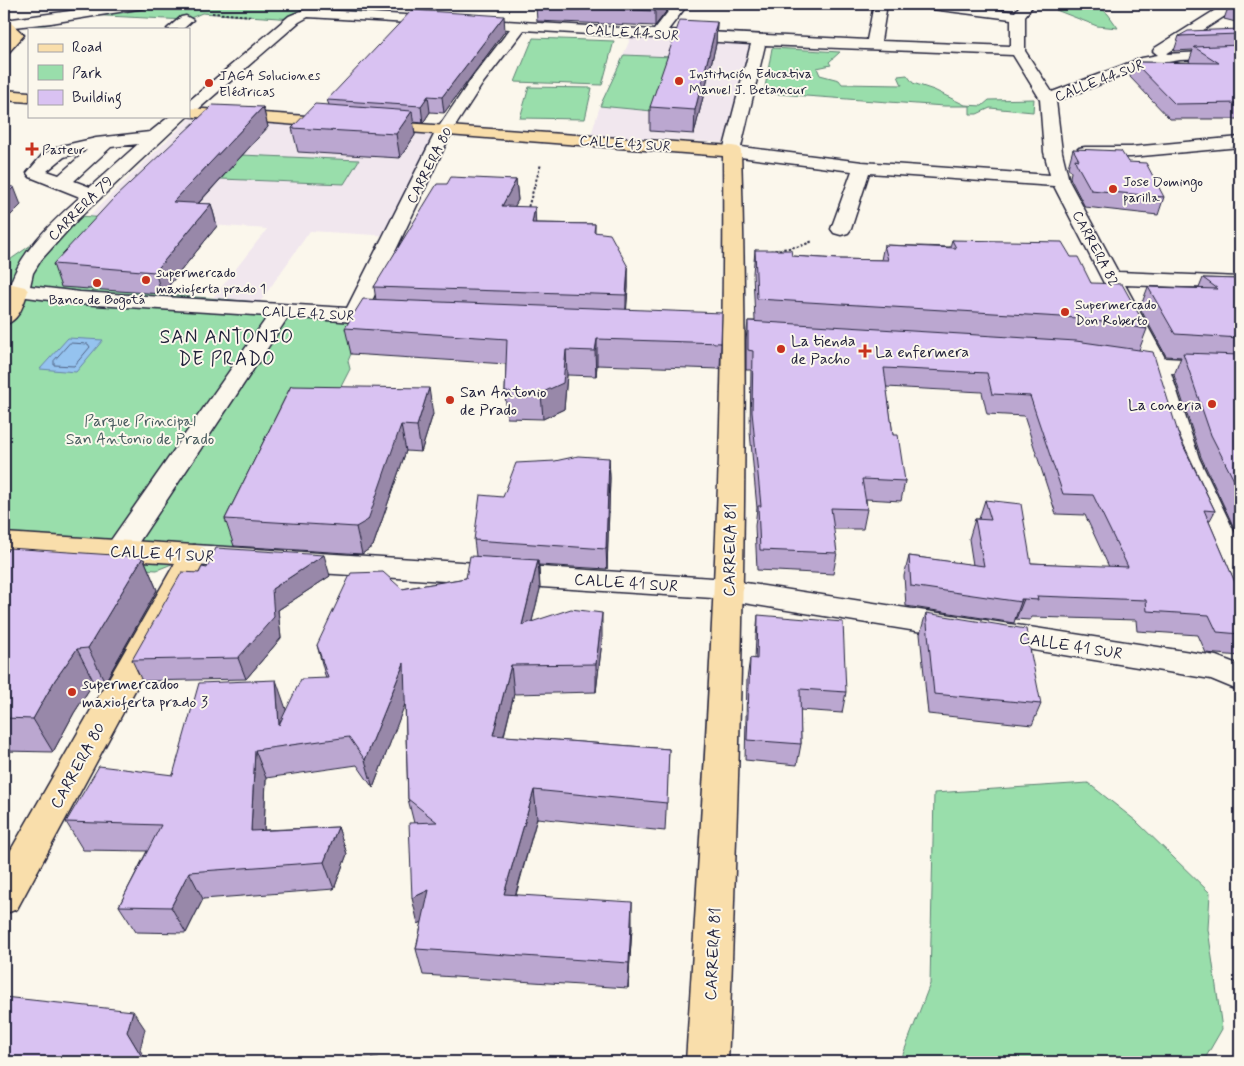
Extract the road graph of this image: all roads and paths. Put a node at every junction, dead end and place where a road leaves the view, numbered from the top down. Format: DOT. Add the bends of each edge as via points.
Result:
graph roads {
  1 [pos="144,4"];
  2 [pos="681,4"];
  3 [pos="881,4"];
  4 [pos="924,4"];
  5 [pos="1234,4"];
  6 [pos="116,6"];
  7 [pos="1023,10"];
  8 [pos="300,16"];
  9 [pos="51,19"];
  10 [pos="186,20"];
  11 [pos="4,24"];
  12 [pos="521,25"];
  13 [pos="32,28"];
  14 [pos="175,28"];
  15 [pos="25,31"];
  16 [pos="658,34"];
  17 [pos="759,40"];
  18 [pos="873,45"];
  19 [pos="4,49"];
  20 [pos="1018,51"];
  21 [pos="1240,54"];
  22 [pos="1147,61"];
  23 [pos="4,95"];
  24 [pos="28,97"];
  25 [pos="1048,99"];
  26 [pos="190,108"];
  27 [pos="190,113"];
  28 [pos="178,118"];
  29 [pos="444,131"];
  30 [pos="155,136"];
  31 [pos="106,142"];
  32 [pos="1240,142"];
  33 [pos="732,151"];
  34 [pos="1054,152"];
  35 [pos="862,167"];
  36 [pos="536,176"];
  37 [pos="1060,181"];
  38 [pos="62,182"];
  39 [pos="92,195"];
  40 [pos="526,212"];
  41 [pos="841,229"];
  42 [pos="763,252"];
  43 [pos="1113,278"];
  44 [pos="1240,283"];
  45 [pos="11,289"];
  46 [pos="281,312"];
  47 [pos="354,316"];
  48 [pos="4,318"];
  49 [pos="412,318"];
  50 [pos="1099,356"];
  51 [pos="1157,365"];
  52 [pos="1240,369"];
  53 [pos="4,542"];
  54 [pos="120,550"];
  55 [pos="194,555"];
  56 [pos="1240,573"];
  57 [pos="729,590"];
  58 [pos="1240,678"];
  59 [pos="4,897"];
  60 [pos="707,1062"];
  1 -- 6 [label="street"];
  2 -- 16 [label="street"];
  3 -- 18 [label="street"];
  4 -- 7 [label="street"];
  5 -- 22 [label="street"];
  6 -- 9 [label="street"];
  7 -- 20 [label="street"];
  8 -- 10 [label="path" via="202,13"];
  8 -- 12 [label="street, CALLE 44 SUR"];
  8 -- 26 [label="street"];
  9 -- 11 [label="street"];
  9 -- 13 [label="street"];
  10 -- 14 [label="street"];
  11 -- 15 [label="main road"];
  12 -- 16 [label="street, CALLE 44 SUR"];
  12 -- 29 [label="street, CARRERA 80" via="477,81"];
  15 -- 19 [label="main road"];
  16 -- 17 [label="street, CALLE 44 SUR"];
  17 -- 18 [label="street, CALLE 44 SUR"];
  17 -- 33 [label="street, CARRERA 81"];
  18 -- 20 [label="street, CALLE 44 SUR"];
  20 -- 25 [label="street, CARRERA 82"];
  21 -- 22 [label="street, CALLE 44 SUR" via="1180,56"];
  22 -- 25 [label="street, CALLE 44 SUR"];
  23 -- 24 [label="main road"];
  25 -- 34 [label="street, CARRERA 82"];
  27 -- 29 [label="main road, CALLE 43 SUR"];
  28 -- 30 [label="street, CARRERA 79"];
  29 -- 33 [label="main road, CALLE 43 SUR"];
  29 -- 47 [label="street, CARRERA 80"];
  30 -- 31 [label="street"];
  30 -- 39 [label="street, CARRERA 79"];
  31 -- 38 [label="street"];
  31 -- 38 [label="street" via="65,149 36,173"];
  32 -- 34 [label="street" via="1131,152"];
  33 -- 35 [label="street, CALLE 43 SUR"];
  33 -- 57 [label="main road, CARRERA 81" via="734,331"];
  34 -- 37 [label="street, CARRERA 82"];
  35 -- 37 [label="street, CALLE 43 SUR"];
  35 -- 41 [label="street"];
  36 -- 40 [label="path"];
  37 -- 43 [label="street, CARRERA 82"];
  38 -- 39 [label="street"];
  39 -- 45 [label="street, CARRERA 79" via="32,257"];
  41 -- 42 [label="path" via="801,246"];
  43 -- 44 [label="street"];
  43 -- 51 [label="street, CARRERA 82"];
  45 -- 46 [label="street, CALLE 42 SUR" via="80,298"];
  45 -- 48 [label="main road, CARRERA 79" via="10,312"];
  46 -- 47 [label="street, CALLE 42 SUR"];
  46 -- 54 [label="street"];
  47 -- 49 [label="street, CALLE 42 SUR"];
  50 -- 51 [label="street"];
  51 -- 52 [label="street"];
  51 -- 56 [label="street, CARRERA 82" via="1186,458"];
  53 -- 54 [label="main road, CALLE 41 SUR"];
  54 -- 55 [label="main road, CALLE 41 SUR"];
  55 -- 57 [label="street, CALLE 41 SUR"];
  55 -- 59 [label="main road, CARRERA 80"];
  57 -- 58 [label="street, CALLE 41 SUR" via="1216,668"];
  57 -- 60 [label="main road, CARRERA 81"];
}
